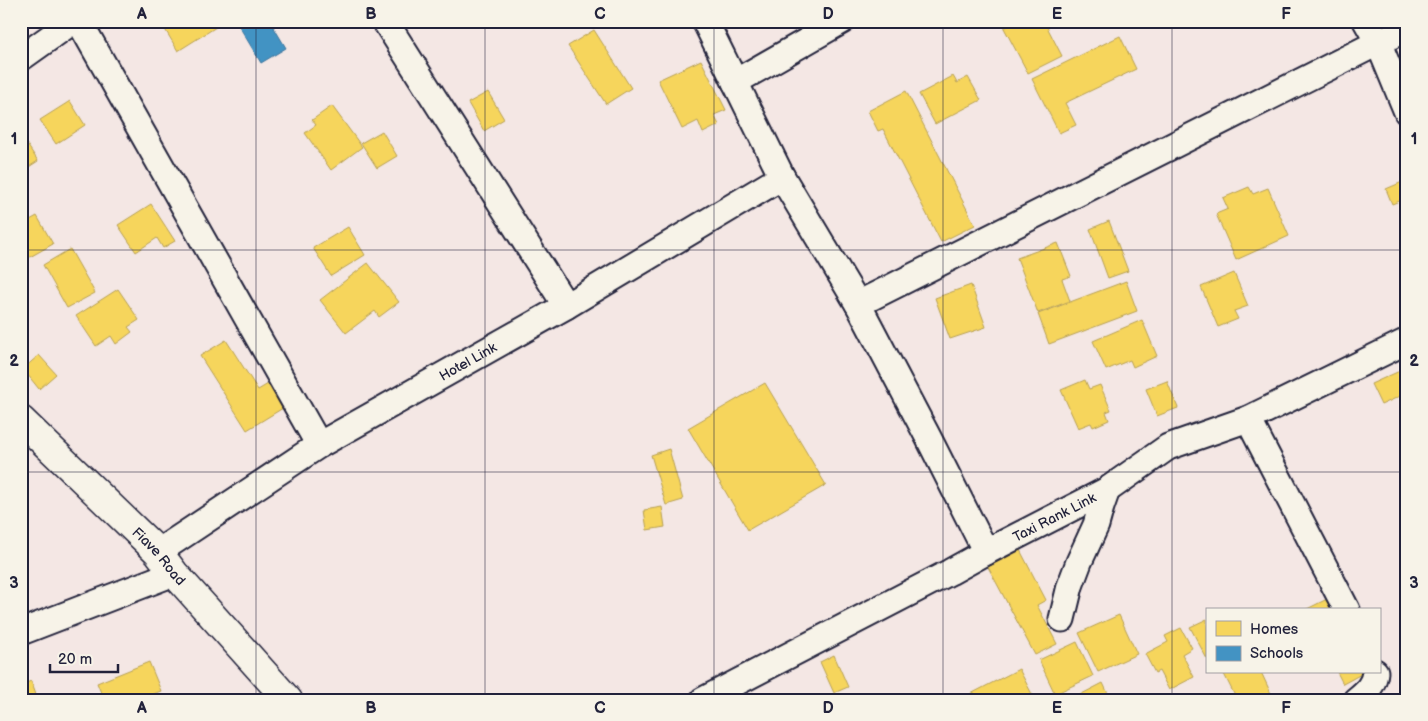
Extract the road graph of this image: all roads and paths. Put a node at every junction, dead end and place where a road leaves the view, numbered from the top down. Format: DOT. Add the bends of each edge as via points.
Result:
graph roads {
  1 [pos="73,21"];
  2 [pos="79,21"];
  3 [pos="385,21"];
  4 [pos="705,21"];
  5 [pos="842,21"];
  6 [pos="1407,28"];
  7 [pos="1372,32"];
  8 [pos="21,58"];
  9 [pos="735,82"];
  10 [pos="1407,112"];
  11 [pos="782,177"];
  12 [pos="858,304"];
  13 [pos="566,306"];
  14 [pos="1407,341"];
  15 [pos="1248,419"];
  16 [pos="21,420"];
  17 [pos="318,445"];
  18 [pos="1108,490"];
  19 [pos="986,552"];
  20 [pos="166,563"];
  21 [pos="1346,608"];
  22 [pos="1062,618"];
  23 [pos="21,632"];
  24 [pos="1375,674"];
  25 [pos="288,700"];
  26 [pos="703,700"];
  27 [pos="1356,700"];
  1 -- 8 [label="street"];
  2 -- 17 [label="street"];
  3 -- 13 [label="street"];
  4 -- 9 [label="street"];
  5 -- 9 [label="street"];
  6 -- 7 [label="street"];
  7 -- 10 [label="street"];
  7 -- 12 [label="street"];
  9 -- 11 [label="street"];
  11 -- 12 [label="street"];
  11 -- 13 [label="street, Hotel Link"];
  12 -- 19 [label="street"];
  13 -- 17 [label="street, Hotel Link"];
  14 -- 15 [label="street, Taxi Rank Link"];
  15 -- 18 [label="street, Taxi Rank Link" via="1168,447"];
  15 -- 21 [label="street"];
  16 -- 20 [label="street, Fiave Road"];
  17 -- 20 [label="street, Hotel Link"];
  18 -- 19 [label="street, Taxi Rank Link"];
  18 -- 22 [label="street" via="1070,586"];
  19 -- 26 [label="street, Taxi Rank Link"];
  20 -- 23 [label="street, Hotel Link"];
  20 -- 25 [label="street, Fiave Road"];
  24 -- 27 [label="street" via="1368,690"];
}
